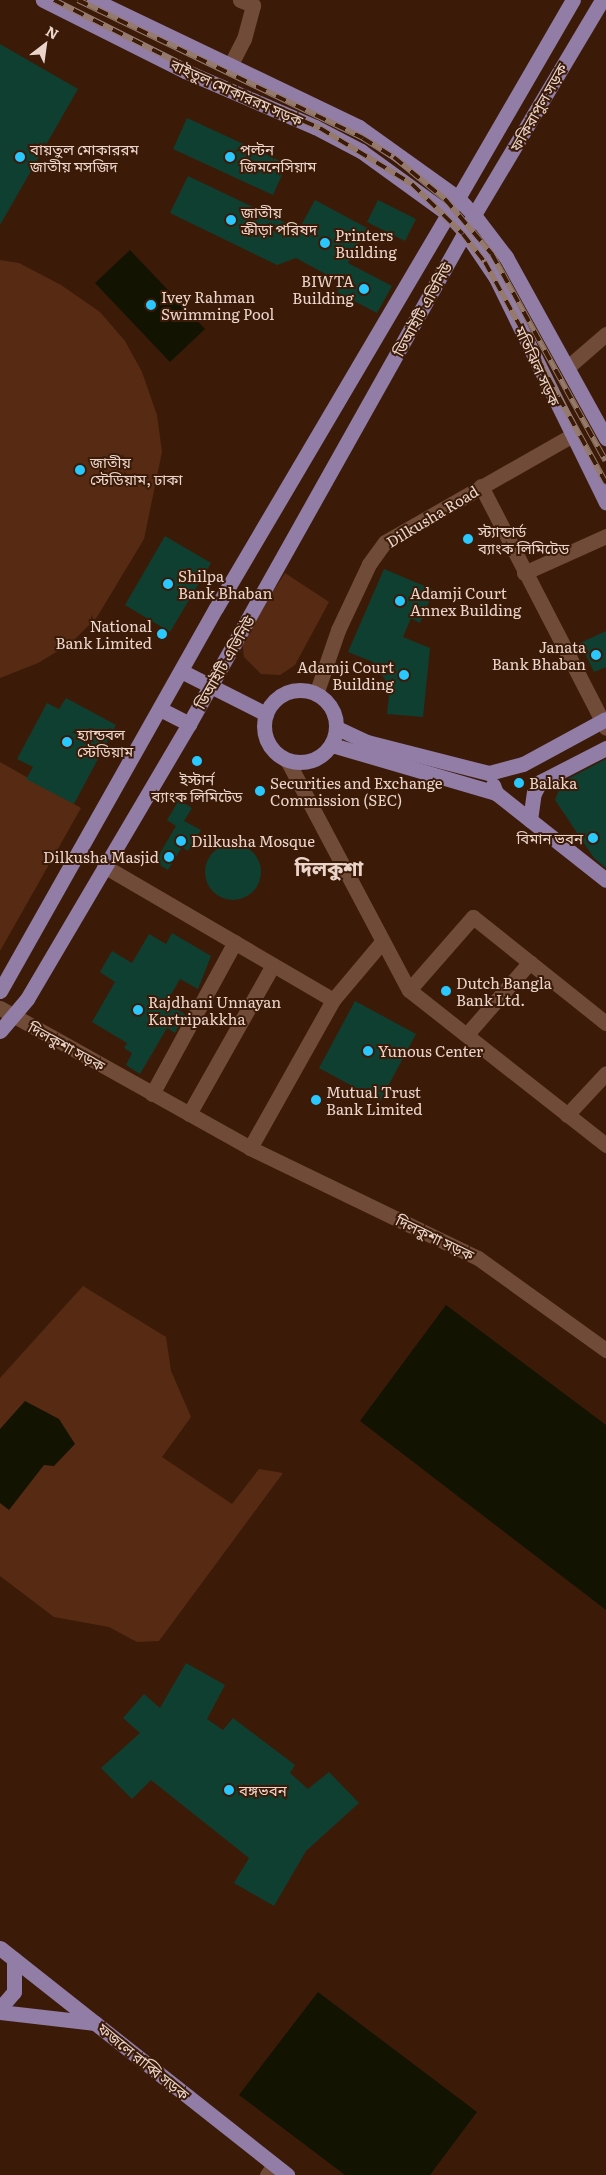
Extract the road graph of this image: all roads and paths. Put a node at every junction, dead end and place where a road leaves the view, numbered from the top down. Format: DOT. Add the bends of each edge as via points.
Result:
graph roads {
  1 [pos="42,0"];
  2 [pos="94,0"];
  3 [pos="240,0"];
  4 [pos="573,0"];
  5 [pos="602,0"];
  6 [pos="230,66"];
  7 [pos="458,198"];
  8 [pos="448,214"];
  9 [pos="474,214"];
  10 [pos="465,232"];
  11 [pos="606,334"];
  12 [pos="568,366"];
  13 [pos="571,436"];
  14 [pos="606,438"];
  15 [pos="481,486"];
  16 [pos="606,503"];
  17 [pos="606,536"];
  18 [pos="524,573"];
  19 [pos="181,671"];
  20 [pos="210,687"];
  21 [pos="316,694"];
  22 [pos="160,709"];
  23 [pos="266,714"];
  24 [pos="605,723"];
  25 [pos="189,724"];
  26 [pos="337,728"];
  27 [pos="332,745"];
  28 [pos="606,748"];
  29 [pos="287,760"];
  30 [pos="490,774"];
  31 [pos="496,793"];
  32 [pos="530,820"];
  33 [pos="104,866"];
  34 [pos="606,880"];
  35 [pos="235,942"];
  36 [pos="381,943"];
  37 [pos="530,962"];
  38 [pos="273,966"];
  39 [pos="409,990"];
  40 [pos="0,991"];
  41 [pos="333,1000"];
  42 [pos="0,1008"];
  43 [pos="15,1017"];
  44 [pos="606,1022"];
  45 [pos="0,1031"];
  46 [pos="468,1033"];
  47 [pos="606,1073"];
  48 [pos="152,1094"];
  49 [pos="189,1114"];
  50 [pos="567,1115"];
  51 [pos="606,1145"];
  52 [pos="250,1148"];
  53 [pos="606,1350"];
  54 [pos="0,1948"];
  55 [pos="14,1959"];
  56 [pos="0,2008"];
  57 [pos="0,2012"];
  58 [pos="96,2023"];
  59 [pos="270,2170"];
  60 [pos="287,2175"];
  1 -- 8 [label="main road, বাইতুল মোকাররম সড়ক" via="186,71 361,151"];
  2 -- 6 [label="main road, বাইতুল মোকাররম সড়ক"];
  3 -- 6 [label="street" via="253,4 244,39"];
  4 -- 7 [label="main road, ফকিরাপুল সড়ক"];
  5 -- 9 [label="main road, ফকিরাপুল সড়ক"];
  6 -- 7 [label="main road, বাইতুল মোকাররম সড়ক" via="360,127"];
  7 -- 8 [label="main road, ফকিরাপুল সড়ক"];
  7 -- 9 [label="main road, বাইতুল মোকাররম সড়ক"];
  8 -- 10 [label="main road, বাইতুল মোকাররম সড়ক"];
  8 -- 19 [label="main road, ডিআইটি এভিনিউ" via="373,336"];
  9 -- 10 [label="main road, ফকিরাপুল সড়ক"];
  9 -- 12 [label="main road, মতিঝিল সড়ক" via="506,257"];
  10 -- 13 [label="main road, মতিঝিল সড়ক" via="496,278"];
  10 -- 20 [label="main road, ডিআইটি এভিনিউ"];
  11 -- 12 [label="street"];
  12 -- 14 [label="main road, মতিঝিল সড়ক"];
  13 -- 15 [label="street, Dilkusha Road"];
  13 -- 16 [label="main road, মতিঝিল সড়ক"];
  15 -- 18 [label="street"];
  15 -- 21 [label="street, Dilkusha Road" via="385,542 369,564 338,630"];
  17 -- 18 [label="street"];
  18 -- 24 [label="street"];
  19 -- 20 [label="main road"];
  19 -- 22 [label="main road, ডিআইটি এভিনিউ"];
  20 -- 23 [label="main road"];
  20 -- 25 [label="main road, ডিআইটি এভিনিউ"];
  21 -- 23 [label="main road" via="292,691 281,695"];
  21 -- 26 [label="main road" via="331,708"];
  22 -- 25 [label="main road"];
  22 -- 40 [label="main road, ডিআইটি এভিনিউ"];
  23 -- 29 [label="main road" via="264,725 270,746"];
  24 -- 30 [label="main road" via="522,764"];
  25 -- 33 [label="main road, ডিআইটি এভিনিউ"];
  26 -- 27 [label="main road"];
  26 -- 30 [label="main road" via="367,742"];
  27 -- 29 [label="main road" via="312,760"];
  27 -- 31 [label="main road"];
  28 -- 32 [label="main road" via="540,782 534,793"];
  29 -- 36 [label="street"];
  30 -- 31 [label="main road"];
  31 -- 32 [label="main road"];
  32 -- 34 [label="main road"];
  33 -- 35 [label="street"];
  33 -- 43 [label="main road, ডিআইটি এভিনিউ"];
  35 -- 38 [label="street"];
  35 -- 48 [label="street"];
  36 -- 39 [label="street"];
  36 -- 41 [label="street"];
  37 -- 39 [label="street" via="473,917"];
  37 -- 44 [label="street"];
  37 -- 46 [label="street"];
  38 -- 41 [label="street"];
  38 -- 49 [label="street"];
  39 -- 46 [label="street"];
  41 -- 52 [label="street"];
  42 -- 43 [label="street, দিলকুশা সড়ক"];
  43 -- 45 [label="main road, ডিআইটি এভিনিউ"];
  43 -- 48 [label="street, দিলকুশা সড়ক"];
  46 -- 50 [label="street"];
  47 -- 50 [label="street"];
  48 -- 49 [label="street, দিলকুশা সড়ক"];
  49 -- 52 [label="street, দিলকুশা সড়ক"];
  50 -- 51 [label="street"];
  52 -- 53 [label="street, দিলকুশা সড়ক" via="478,1258"];
  54 -- 55 [label="main road, ফজলে রাব্বি সড়ক"];
  55 -- 56 [label="main road" via="13,1995"];
  55 -- 58 [label="main road, ফজলে রাব্বি সড়ক"];
  57 -- 58 [label="main road"];
  58 -- 59 [label="main road, ফজলে রাব্বি সড়ক"];
  59 -- 60 [label="main road, ফজলে রাব্বি সড়ক"];
}
